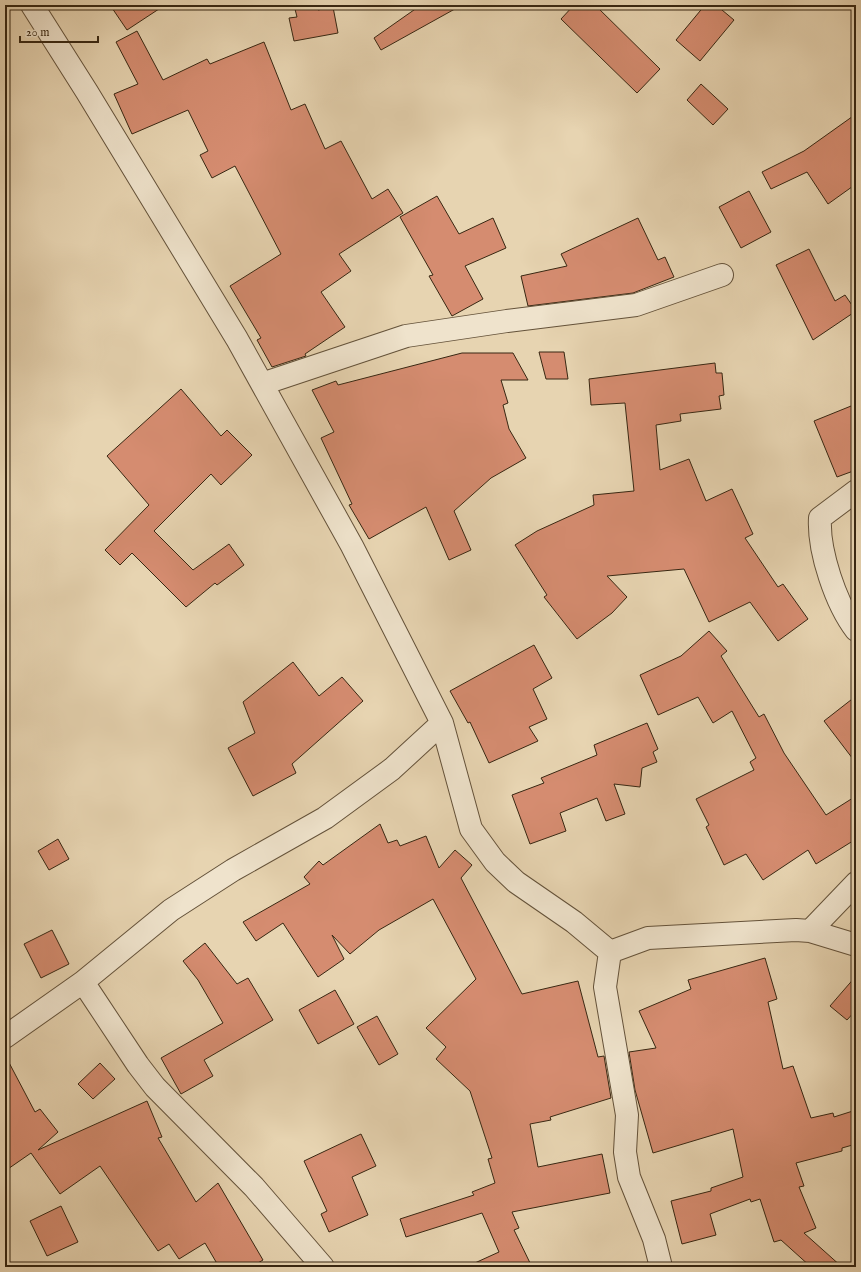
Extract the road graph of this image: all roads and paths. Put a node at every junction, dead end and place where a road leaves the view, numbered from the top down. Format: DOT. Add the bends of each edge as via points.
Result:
graph roads {
  1 [pos="32,5"];
  2 [pos="722,275"];
  3 [pos="262,384"];
  4 [pos="856,491"];
  5 [pos="856,630"];
  6 [pos="442,723"];
  7 [pos="856,883"];
  8 [pos="810,931"];
  9 [pos="856,945"];
  10 [pos="610,952"];
  11 [pos="83,982"];
  12 [pos="5,1037"];
  13 [pos="323,1267"];
  14 [pos="661,1267"];
  1 -- 3 [label="street" via="233,332"];
  2 -- 3 [label="street" via="636,305 406,336"];
  3 -- 6 [label="street" via="352,546"];
  4 -- 5 [label="street" via="820,518 819,532 823,554 837,595"];
  6 -- 10 [label="street" via="471,829 495,862 516,882 574,922"];
  6 -- 11 [label="street" via="392,769 324,818 233,870 171,910"];
  7 -- 8 [label="street"];
  8 -- 9 [label="street"];
  8 -- 10 [label="street" via="648,938"];
  10 -- 14 [label="street" via="605,987 627,1115 625,1152 629,1177 654,1240"];
  11 -- 12 [label="street"];
  11 -- 13 [label="street" via="155,1087 254,1187"];
}
